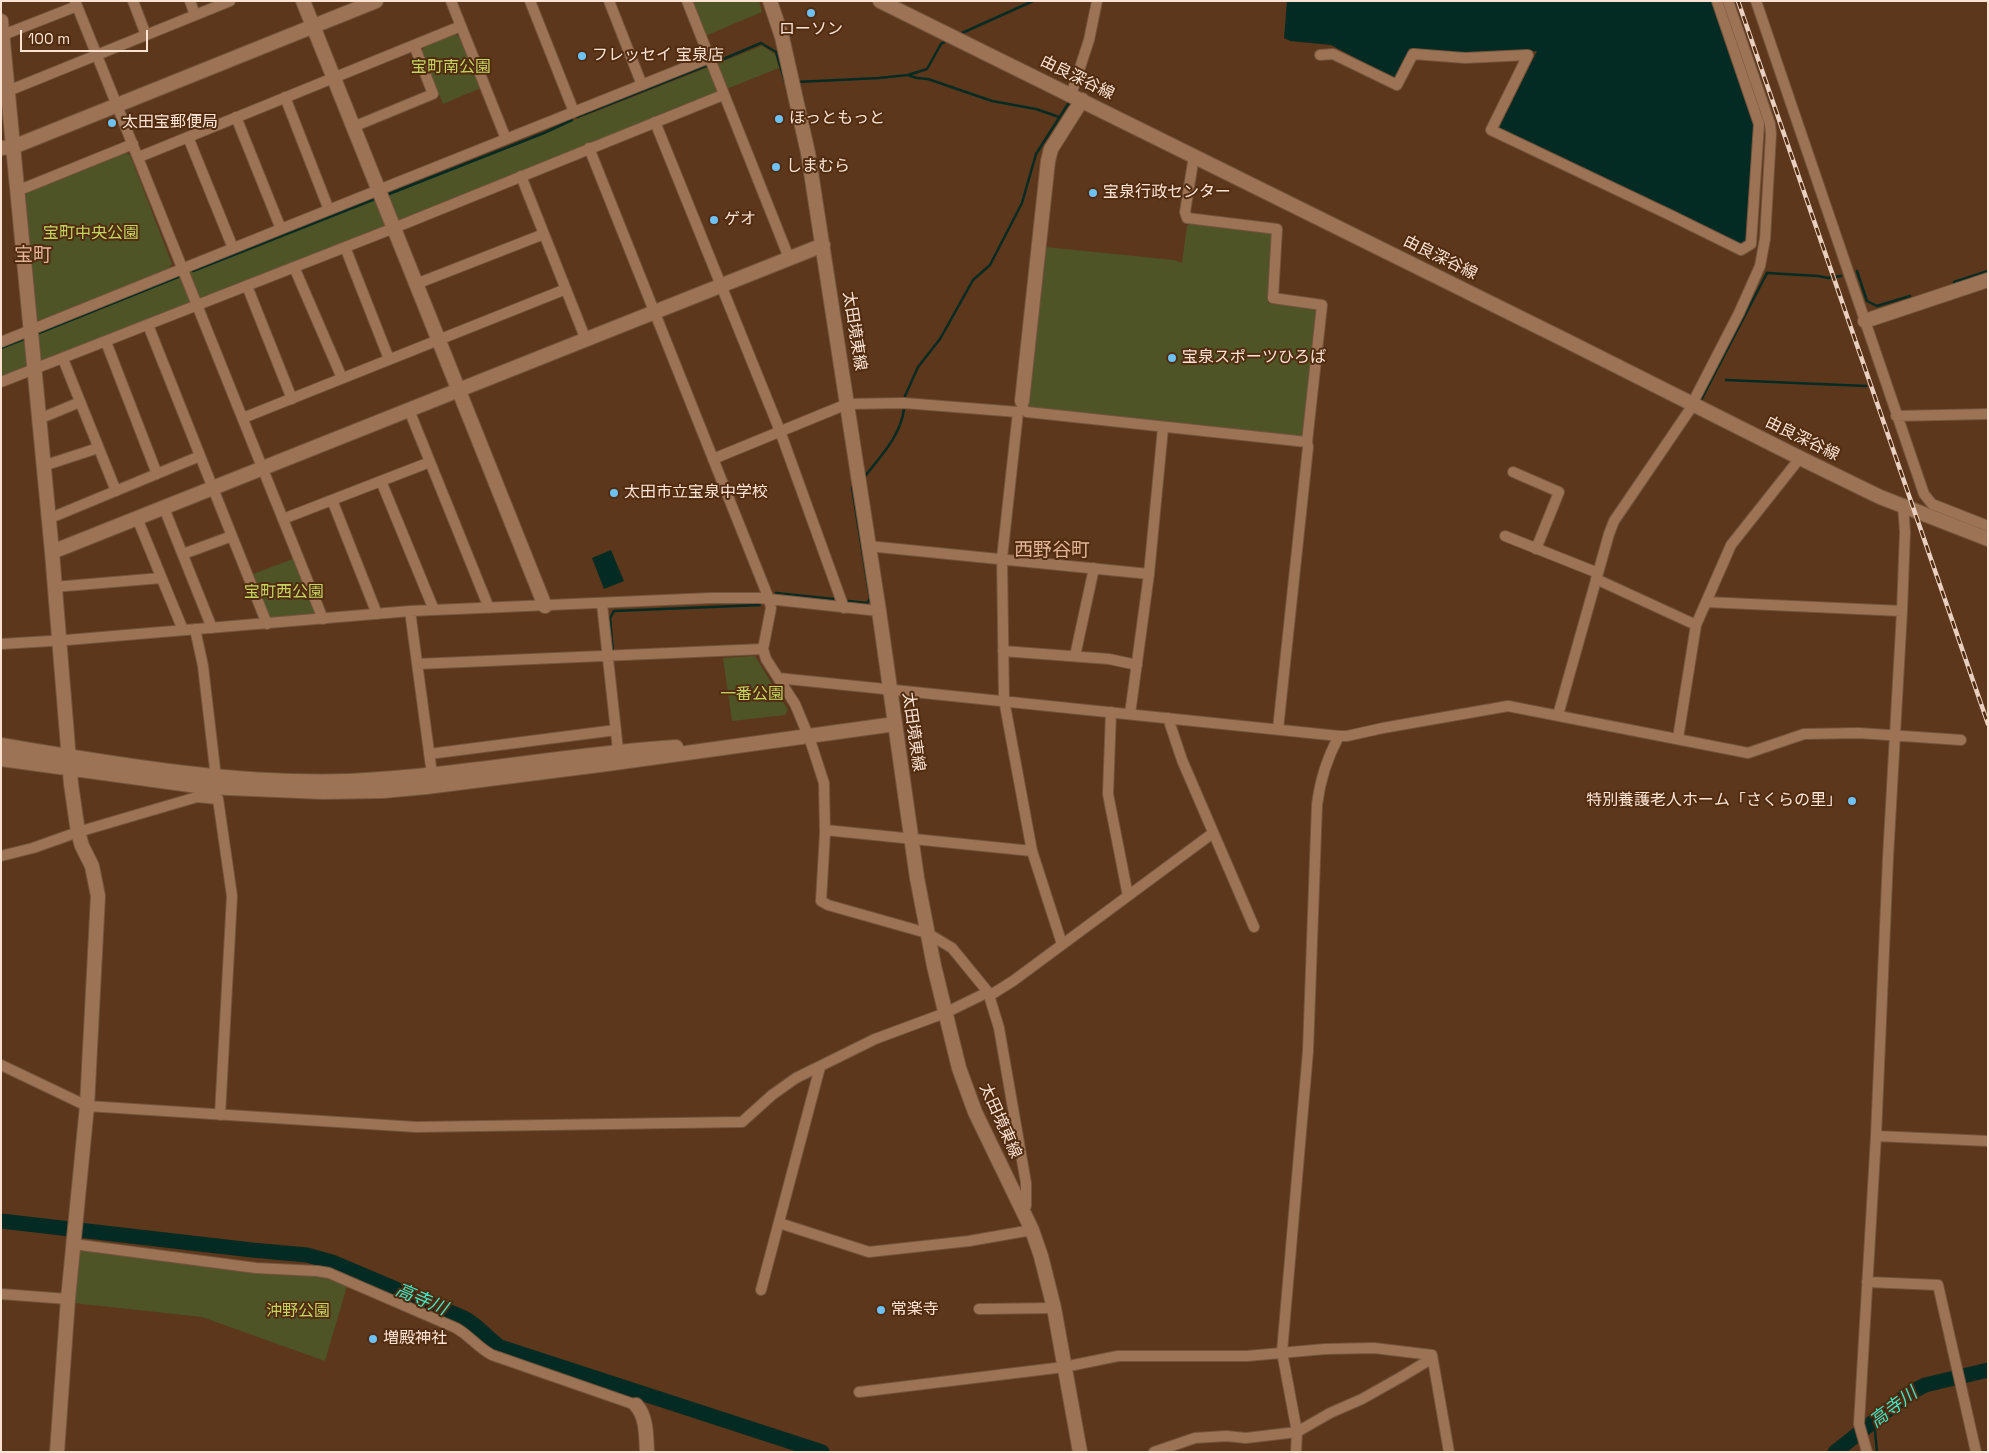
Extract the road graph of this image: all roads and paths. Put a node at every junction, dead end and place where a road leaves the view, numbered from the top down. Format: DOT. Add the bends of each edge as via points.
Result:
graph roads {
  1 [pos="133,1"];
  2 [pos="190,1"];
  3 [pos="230,1"];
  4 [pos="303,1"];
  5 [pos="376,1"];
  6 [pos="451,1"];
  7 [pos="530,1"];
  8 [pos="609,1"];
  9 [pos="687,1"];
  10 [pos="770,1"];
  11 [pos="880,1"];
  12 [pos="1097,1"];
  13 [pos="1717,1"];
  14 [pos="1728,1"];
  15 [pos="1756,1"];
  16 [pos="76,4"];
  17 [pos="195,15"];
  18 [pos="1,21"];
  19 [pos="313,26"];
  20 [pos="461,26"];
  21 [pos="146,35"];
  22 [pos="2,38"];
  23 [pos="414,45"];
  24 [pos="97,55"];
  25 [pos="1320,55"];
  26 [pos="709,58"];
  27 [pos="333,78"];
  28 [pos="642,85"];
  29 [pos="5,92"];
  30 [pos="723,95"];
  31 [pos="285,97"];
  32 [pos="1077,98"];
  33 [pos="118,106"];
  34 [pos="574,112"];
  35 [pos="236,117"];
  36 [pos="655,122"];
  37 [pos="353,127"];
  38 [pos="188,137"];
  39 [pos="506,139"];
  40 [pos="133,144"];
  41 [pos="7,147"];
  42 [pos="589,148"];
  43 [pos="1194,156"];
  44 [pos="139,157"];
  45 [pos="521,176"];
  46 [pos="379,190"];
  47 [pos="17,191"];
  48 [pos="329,210"];
  49 [pos="281,228"];
  50 [pos="394,228"];
  51 [pos="544,234"];
  52 [pos="823,245"];
  53 [pos="345,247"];
  54 [pos="233,248"];
  55 [pos="789,258"];
  56 [pos="294,267"];
  57 [pos="184,268"];
  58 [pos="1988,280"];
  59 [pos="416,284"];
  60 [pos="722,285"];
  61 [pos="246,286"];
  62 [pos="566,288"];
  63 [pos="197,306"];
  64 [pos="654,313"];
  65 [pos="1865,321"];
  66 [pos="148,325"];
  67 [pos="31,331"];
  68 [pos="439,340"];
  69 [pos="586,340"];
  70 [pos="1,342"];
  71 [pos="106,342"];
  72 [pos="63,359"];
  73 [pos="388,359"];
  74 [pos="34,369"];
  75 [pos="342,378"];
  76 [pos="1,382"];
  77 [pos="459,390"];
  78 [pos="292,399"];
  79 [pos="80,402"];
  80 [pos="847,404"];
  81 [pos="1692,404"];
  82 [pos="1021,408"];
  83 [pos="409,410"];
  84 [pos="1988,414"];
  85 [pos="1896,416"];
  86 [pos="243,418"];
  87 [pos="39,419"];
  88 [pos="1163,428"];
  89 [pos="780,431"];
  90 [pos="1307,442"];
  91 [pos="98,448"];
  92 [pos="200,456"];
  93 [pos="1800,458"];
  94 [pos="712,459"];
  95 [pos="430,462"];
  96 [pos="44,466"];
  97 [pos="263,468"];
  98 [pos="1512,472"];
  99 [pos="157,474"];
  100 [pos="381,481"];
  101 [pos="213,488"];
  102 [pos="116,491"];
  103 [pos="332,500"];
  104 [pos="1903,505"];
  105 [pos="164,508"];
  106 [pos="137,518"];
  107 [pos="48,519"];
  108 [pos="283,519"];
  109 [pos="1988,526"];
  110 [pos="232,536"];
  111 [pos="1505,536"];
  112 [pos="1988,539"];
  113 [pos="868,546"];
  114 [pos="1536,549"];
  115 [pos="52,552"];
  116 [pos="184,554"];
  117 [pos="1002,558"];
  118 [pos="1094,568"];
  119 [pos="1148,574"];
  120 [pos="1597,576"];
  121 [pos="162,578"];
  122 [pos="54,587"];
  123 [pos="769,599"];
  124 [pos="1706,602"];
  125 [pos="602,604"];
  126 [pos="545,606"];
  127 [pos="489,608"];
  128 [pos="844,608"];
  129 [pos="434,610"];
  130 [pos="879,611"];
  131 [pos="1902,611"];
  132 [pos="410,612"];
  133 [pos="377,614"];
  134 [pos="323,619"];
  135 [pos="267,624"];
  136 [pos="1696,625"];
  137 [pos="212,628"];
  138 [pos="194,629"];
  139 [pos="183,630"];
  140 [pos="59,641"];
  141 [pos="1,644"];
  142 [pos="763,650"];
  143 [pos="1003,651"];
  144 [pos="608,656"];
  145 [pos="1075,656"];
  146 [pos="417,664"];
  147 [pos="1137,665"];
  148 [pos="778,678"];
  149 [pos="890,689"];
  150 [pos="1004,700"];
  151 [pos="1111,712"];
  152 [pos="1130,714"];
  153 [pos="1558,715"];
  154 [pos="1168,718"];
  155 [pos="895,724"];
  156 [pos="1278,729"];
  157 [pos="616,730"];
  158 [pos="1339,736"];
  159 [pos="1894,736"];
  160 [pos="804,737"];
  161 [pos="1678,738"];
  162 [pos="1961,740"];
  163 [pos="1,745"];
  164 [pos="618,750"];
  165 [pos="429,754"];
  166 [pos="1,759"];
  167 [pos="69,763"];
  168 [pos="215,769"];
  169 [pos="432,774"];
  170 [pos="824,830"];
  171 [pos="78,832"];
  172 [pos="1213,833"];
  173 [pos="911,838"];
  174 [pos="1032,851"];
  175 [pos="1,856"];
  176 [pos="1128,896"];
  177 [pos="1254,927"];
  178 [pos="927,933"];
  179 [pos="1062,944"];
  180 [pos="989,994"];
  181 [pos="945,1013"];
  182 [pos="1,1065"];
  183 [pos="820,1067"];
  184 [pos="87,1106"];
  185 [pos="220,1115"];
  186 [pos="1876,1136"];
  187 [pos="1988,1142"];
  188 [pos="1022,1212"];
  189 [pos="779,1223"];
  190 [pos="1032,1230"];
  191 [pos="74,1241"];
  192 [pos="1867,1282"];
  193 [pos="761,1290"];
  194 [pos="1,1294"];
  195 [pos="68,1299"];
  196 [pos="1054,1308"];
  197 [pos="978,1309"];
  198 [pos="1282,1352"];
  199 [pos="1431,1359"];
  200 [pos="1064,1367"];
  201 [pos="860,1392"];
  202 [pos="636,1405"];
  203 [pos="1297,1432"];
  204 [pos="57,1452"];
  205 [pos="647,1452"];
  206 [pos="1080,1452"];
  207 [pos="1154,1452"];
  208 [pos="1296,1452"];
  209 [pos="1448,1452"];
  210 [pos="1867,1452"];
  211 [pos="1976,1452"];
  1 -- 21 [label="street"];
  2 -- 17 [label="street"];
  3 -- 17 [label="street"];
  4 -- 19 [label="street"];
  5 -- 19 [label="street"];
  6 -- 20 [label="street"];
  7 -- 34 [label="street"];
  8 -- 28 [label="street"];
  9 -- 26 [label="street"];
  10 -- 52 [label="street, 太田境東線" via="808,153"];
  11 -- 32 [label="street, 由良深谷線"];
  12 -- 32 [label="street"];
  13 -- 25 [label="street" via="1759,124 1751,244 1741,250 1491,130 1528,55 1465,58 1413,54 1397,85 1332,54"];
  14 -- 81 [label="street" via="1770,124 1765,239 1760,266"];
  15 -- 65 [label="street"];
  16 -- 22 [label="street"];
  16 -- 24 [label="street"];
  17 -- 21 [label="street"];
  18 -- 22 [label="street"];
  19 -- 27 [label="street"];
  19 -- 33 [label="street"];
  20 -- 23 [label="street"];
  20 -- 39 [label="street"];
  21 -- 24 [label="street"];
  22 -- 29 [label="street"];
  23 -- 27 [label="street"];
  23 -- 37 [label="street" via="433,94"];
  24 -- 29 [label="street"];
  24 -- 33 [label="street"];
  26 -- 28 [label="street"];
  26 -- 30 [label="street"];
  27 -- 31 [label="street"];
  27 -- 37 [label="street"];
  28 -- 34 [label="street"];
  29 -- 41 [label="street"];
  30 -- 36 [label="street"];
  30 -- 55 [label="street"];
  31 -- 35 [label="street"];
  31 -- 48 [label="street"];
  32 -- 43 [label="street, 由良深谷線"];
  32 -- 82 [label="street" via="1048,161"];
  33 -- 40 [label="street"];
  33 -- 41 [label="street"];
  34 -- 39 [label="street"];
  35 -- 38 [label="street"];
  35 -- 49 [label="street"];
  36 -- 42 [label="street"];
  36 -- 60 [label="street"];
  37 -- 46 [label="street"];
  38 -- 44 [label="street"];
  38 -- 54 [label="street"];
  39 -- 46 [label="street"];
  40 -- 44 [label="street"];
  40 -- 47 [label="street"];
  41 -- 47 [label="street"];
  42 -- 45 [label="street"];
  42 -- 64 [label="street"];
  43 -- 81 [label="street, 由良深谷線"];
  43 -- 90 [label="street" via="1185,212 1187,218 1277,229 1273,298 1322,305"];
  44 -- 57 [label="street"];
  45 -- 50 [label="street"];
  45 -- 51 [label="street"];
  46 -- 48 [label="street"];
  46 -- 50 [label="street"];
  47 -- 67 [label="street"];
  48 -- 49 [label="street"];
  49 -- 54 [label="street"];
  50 -- 53 [label="street"];
  50 -- 59 [label="street"];
  51 -- 59 [label="street"];
  51 -- 62 [label="street"];
  52 -- 55 [label="street"];
  52 -- 80 [label="street, 太田境東線"];
  53 -- 56 [label="street"];
  53 -- 73 [label="street"];
  54 -- 57 [label="street"];
  55 -- 60 [label="street"];
  56 -- 61 [label="street"];
  56 -- 75 [label="street"];
  57 -- 63 [label="street"];
  57 -- 67 [label="street"];
  58 -- 65 [label="street"];
  59 -- 68 [label="street"];
  60 -- 64 [label="street"];
  60 -- 89 [label="street"];
  61 -- 63 [label="street"];
  61 -- 78 [label="street"];
  62 -- 68 [label="street"];
  62 -- 69 [label="street"];
  63 -- 66 [label="street"];
  63 -- 86 [label="street"];
  64 -- 69 [label="street"];
  64 -- 94 [label="street"];
  65 -- 85 [label="street"];
  66 -- 71 [label="street"];
  66 -- 92 [label="street"];
  67 -- 70 [label="street"];
  67 -- 74 [label="street"];
  68 -- 73 [label="street"];
  68 -- 77 [label="street"];
  69 -- 77 [label="street"];
  71 -- 72 [label="street"];
  71 -- 99 [label="street"];
  72 -- 74 [label="street"];
  72 -- 79 [label="street"];
  73 -- 75 [label="street"];
  74 -- 76 [label="street"];
  74 -- 87 [label="street"];
  75 -- 78 [label="street"];
  77 -- 83 [label="street"];
  77 -- 126 [label="street"];
  78 -- 86 [label="street"];
  79 -- 87 [label="street"];
  79 -- 91 [label="street"];
  80 -- 82 [label="street" via="904,402"];
  80 -- 89 [label="street"];
  80 -- 113 [label="street, 太田境東線"];
  81 -- 93 [label="street, 由良深谷線"];
  81 -- 120 [label="street" via="1614,522"];
  82 -- 88 [label="street" via="1028,412"];
  82 -- 117 [label="street"];
  83 -- 95 [label="street"];
  83 -- 97 [label="street"];
  84 -- 85 [label="street"];
  85 -- 109 [label="street" via="1928,500"];
  86 -- 97 [label="street"];
  87 -- 96 [label="street"];
  88 -- 90 [label="street"];
  88 -- 119 [label="street"];
  89 -- 94 [label="street"];
  89 -- 128 [label="street"];
  90 -- 156 [label="street"];
  91 -- 96 [label="street"];
  91 -- 102 [label="street"];
  92 -- 99 [label="street"];
  92 -- 101 [label="street"];
  93 -- 104 [label="street, 由良深谷線"];
  93 -- 124 [label="street" via="1731,545"];
  94 -- 123 [label="street"];
  95 -- 100 [label="street"];
  95 -- 127 [label="street"];
  96 -- 107 [label="street"];
  97 -- 101 [label="street"];
  97 -- 108 [label="street"];
  98 -- 114 [label="street" via="1559,492"];
  99 -- 102 [label="street"];
  100 -- 103 [label="street"];
  100 -- 129 [label="street"];
  101 -- 105 [label="street"];
  101 -- 110 [label="street"];
  102 -- 107 [label="street"];
  103 -- 108 [label="street"];
  103 -- 133 [label="street"];
  104 -- 112 [label="street, 由良深谷線"];
  104 -- 131 [label="street"];
  105 -- 106 [label="street"];
  105 -- 116 [label="street"];
  106 -- 115 [label="street"];
  106 -- 121 [label="street"];
  107 -- 115 [label="street"];
  108 -- 134 [label="street"];
  110 -- 116 [label="street"];
  110 -- 135 [label="street"];
  111 -- 114 [label="street"];
  113 -- 117 [label="street"];
  113 -- 130 [label="street, 太田境東線"];
  114 -- 120 [label="street"];
  115 -- 122 [label="street"];
  116 -- 137 [label="street"];
  117 -- 118 [label="street"];
  117 -- 143 [label="street"];
  118 -- 119 [label="street"];
  118 -- 145 [label="street"];
  119 -- 147 [label="street"];
  120 -- 136 [label="street"];
  120 -- 153 [label="street"];
  121 -- 122 [label="street"];
  121 -- 139 [label="street"];
  122 -- 140 [label="street"];
  123 -- 125 [label="street" via="711,598"];
  123 -- 128 [label="street"];
  123 -- 142 [label="street" via="771,608"];
  124 -- 131 [label="street"];
  124 -- 136 [label="street"];
  125 -- 126 [label="street"];
  125 -- 144 [label="street"];
  126 -- 127 [label="street"];
  127 -- 129 [label="street"];
  128 -- 130 [label="street"];
  129 -- 132 [label="street"];
  130 -- 149 [label="street, 太田境東線"];
  131 -- 159 [label="street"];
  132 -- 133 [label="street"];
  132 -- 146 [label="street"];
  133 -- 134 [label="street"];
  134 -- 135 [label="street"];
  135 -- 137 [label="street"];
  136 -- 161 [label="street"];
  137 -- 138 [label="street"];
  138 -- 139 [label="street"];
  138 -- 168 [label="street" via="203,666"];
  139 -- 140 [label="street"];
  140 -- 141 [label="street"];
  140 -- 167 [label="street"];
  142 -- 144 [label="street"];
  142 -- 148 [label="street"];
  143 -- 145 [label="street"];
  143 -- 150 [label="street"];
  144 -- 146 [label="street"];
  144 -- 157 [label="street"];
  145 -- 147 [label="street"];
  146 -- 165 [label="street"];
  147 -- 152 [label="street"];
  148 -- 149 [label="street"];
  148 -- 160 [label="street" via="795,704"];
  149 -- 150 [label="street"];
  149 -- 155 [label="street, 太田境東線"];
  150 -- 151 [label="street"];
  150 -- 174 [label="street"];
  151 -- 152 [label="street"];
  151 -- 176 [label="street" via="1108,794"];
  152 -- 154 [label="street"];
  153 -- 158 [label="street" via="1508,706"];
  153 -- 161 [label="street"];
  154 -- 156 [label="street"];
  154 -- 172 [label="street"];
  155 -- 160 [label="street"];
  155 -- 173 [label="street, 太田境東線"];
  156 -- 158 [label="street"];
  157 -- 164 [label="street"];
  157 -- 165 [label="street"];
  158 -- 198 [label="street" via="1323,772 1317,805 1308,1051"];
  159 -- 161 [label="street" via="1804,734 1748,752"];
  159 -- 162 [label="street"];
  159 -- 186 [label="street"];
  160 -- 164 [label="street"];
  160 -- 167 [label="street" via="383,791 212,788"];
  160 -- 170 [label="street" via="824,783"];
  163 -- 167 [label="street"];
  164 -- 169 [label="street"];
  165 -- 169 [label="street"];
  166 -- 167 [label="street"];
  167 -- 169 [label="street" via="291,782"];
  167 -- 171 [label="street"];
  170 -- 173 [label="street"];
  170 -- 178 [label="street" via="821,901"];
  171 -- 175 [label="street"];
  171 -- 184 [label="street" via="92,866 98,896"];
  171 -- 185 [label="street" via="197,797 218,799 232,896"];
  172 -- 176 [label="street"];
  172 -- 177 [label="street"];
  173 -- 174 [label="street"];
  173 -- 178 [label="street, 太田境東線"];
  174 -- 179 [label="street"];
  176 -- 179 [label="street"];
  178 -- 180 [label="street" via="952,948"];
  178 -- 181 [label="street, 太田境東線"];
  179 -- 180 [label="street" via="1014,981"];
  180 -- 181 [label="street"];
  180 -- 188 [label="street" via="999,1028 1026,1183 1026,1206"];
  181 -- 183 [label="street" via="876,1039"];
  181 -- 188 [label="street, 太田境東線" via="959,1068 975,1112"];
  182 -- 184 [label="street"];
  183 -- 185 [label="street" via="796,1078 742,1122 416,1126"];
  183 -- 189 [label="street"];
  184 -- 185 [label="street"];
  184 -- 191 [label="street"];
  186 -- 187 [label="street"];
  186 -- 192 [label="street"];
  188 -- 190 [label="street, 太田境東線"];
  189 -- 190 [label="street" via="869,1252"];
  189 -- 193 [label="street"];
  190 -- 196 [label="street, 太田境東線"];
  191 -- 195 [label="street"];
  191 -- 202 [label="street" via="256,1268 329,1273 464,1332 492,1356"];
  192 -- 210 [label="street" via="1859,1424"];
  192 -- 211 [label="street" via="1938,1285"];
  194 -- 195 [label="street"];
  195 -- 204 [label="street"];
  196 -- 197 [label="street"];
  196 -- 200 [label="street, 太田境東線"];
  198 -- 199 [label="street" via="1374,1348 1432,1355"];
  198 -- 200 [label="street" via="1247,1356 1118,1356"];
  198 -- 203 [label="street"];
  199 -- 203 [label="street"];
  199 -- 209 [label="street"];
  200 -- 201 [label="street"];
  200 -- 206 [label="street, 太田境東線"];
  202 -- 205 [label="street" via="644,1419"];
  203 -- 207 [label="street" via="1246,1438 1195,1438"];
  203 -- 208 [label="street"];
}
